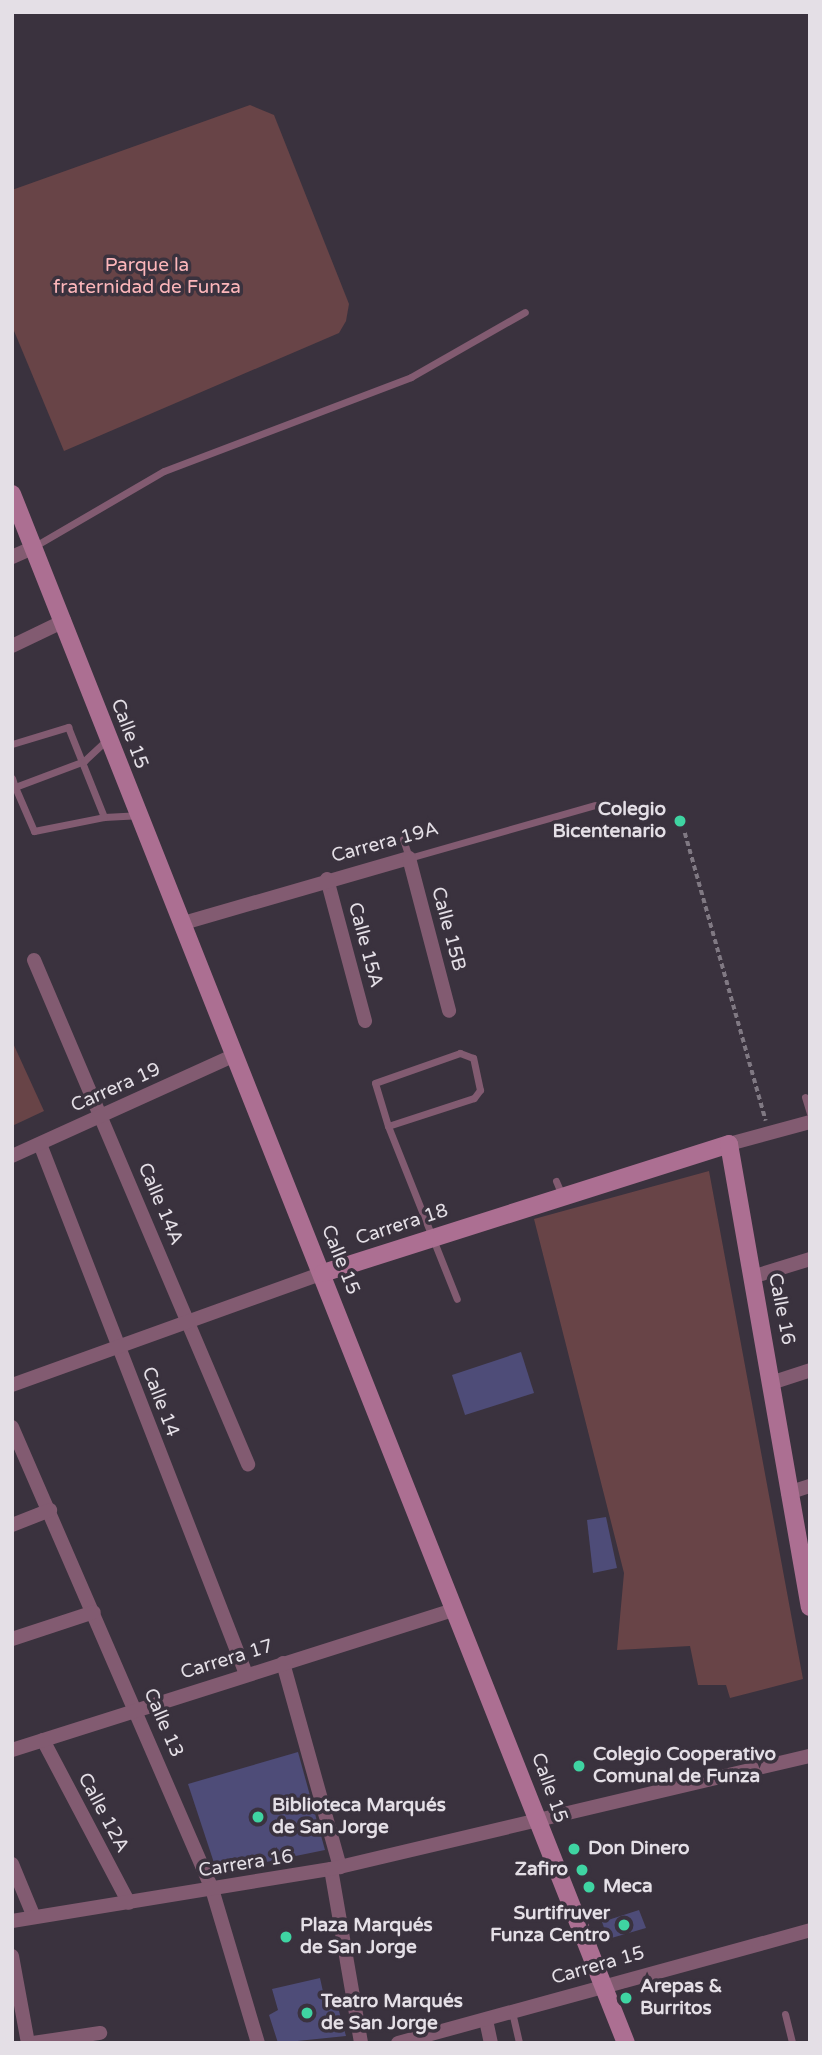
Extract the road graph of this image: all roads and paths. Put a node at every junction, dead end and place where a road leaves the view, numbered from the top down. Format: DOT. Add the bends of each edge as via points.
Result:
graph roads {
  1 [pos="525,312"];
  2 [pos="12,494"];
  3 [pos="34,547"];
  4 [pos="12,558"];
  5 [pos="64,621"];
  6 [pos="12,646"];
  7 [pos="109,738"];
  8 [pos="12,744"];
  9 [pos="83,761"];
  10 [pos="12,778"];
  11 [pos="15,787"];
  12 [pos="595,805"];
  13 [pos="138,815"];
  14 [pos="104,817"];
  15 [pos="684,833"];
  16 [pos="403,839"];
  17 [pos="409,858"];
  18 [pos="327,879"];
  19 [pos="187,922"];
  20 [pos="34,960"];
  21 [pos="449,1011"];
  22 [pos="365,1021"];
  23 [pos="235,1055"];
  24 [pos="806,1097"];
  25 [pos="764,1110"];
  26 [pos="810,1113"];
  27 [pos="102,1115"];
  28 [pos="810,1122"];
  29 [pos="388,1126"];
  30 [pos="40,1144"];
  31 [pos="729,1144"];
  32 [pos="12,1156"];
  33 [pos="431,1237"];
  34 [pos="810,1259"];
  35 [pos="323,1273"];
  36 [pos="752,1277"];
  37 [pos="457,1299"];
  38 [pos="190,1323"];
  39 [pos="118,1345"];
  40 [pos="810,1370"];
  41 [pos="774,1382"];
  42 [pos="12,1385"];
  43 [pos="13,1433"];
  44 [pos="247,1464"];
  45 [pos="810,1486"];
  46 [pos="788,1493"];
  47 [pos="50,1510"];
  48 [pos="12,1525"];
  49 [pos="810,1607"];
  50 [pos="454,1611"];
  51 [pos="94,1612"];
  52 [pos="12,1639"];
  53 [pos="283,1663"];
  54 [pos="246,1674"];
  55 [pos="136,1709"];
  56 [pos="43,1740"];
  57 [pos="12,1750"];
  58 [pos="810,1756"];
  59 [pos="539,1823"];
  60 [pos="12,1864"];
  61 [pos="335,1868"];
  62 [pos="212,1889"];
  63 [pos="129,1903"];
  64 [pos="34,1917"];
  65 [pos="12,1921"];
  66 [pos="810,1930"];
  67 [pos="12,1956"];
  68 [pos="601,1983"];
  69 [pos="512,2011"];
  70 [pos="785,2014"];
  71 [pos="486,2020"];
  72 [pos="100,2033"];
  73 [pos="28,2043"];
  74 [pos="33,2043"];
  75 [pos="258,2043"];
  76 [pos="361,2043"];
  77 [pos="398,2043"];
  78 [pos="491,2043"];
  79 [pos="519,2043"];
  80 [pos="626,2043"];
  81 [pos="792,2043"];
  1 -- 3 [label="lane" via="411,377 164,471"];
  2 -- 3 [label="street, Calle 15"];
  3 -- 4 [label="street"];
  3 -- 5 [label="street, Calle 15"];
  5 -- 6 [label="street"];
  5 -- 7 [label="street, Calle 15"];
  7 -- 9 [label="lane"];
  7 -- 13 [label="street, Calle 15"];
  8 -- 9 [label="lane" via="68,727"];
  9 -- 11 [label="lane"];
  9 -- 14 [label="lane"];
  10 -- 11 [label="lane"];
  11 -- 14 [label="lane" via="34,831"];
  12 -- 17 [label="lane, Carrera 19A"];
  13 -- 14 [label="lane"];
  13 -- 19 [label="street, Calle 15"];
  15 -- 25 [label="path"];
  16 -- 17 [label="lane"];
  17 -- 18 [label="street, Carrera 19A"];
  17 -- 21 [label="street, Calle 15B"];
  18 -- 19 [label="street, Carrera 19A"];
  18 -- 22 [label="street, Calle 15A"];
  19 -- 23 [label="street, Calle 15"];
  20 -- 27 [label="street, Calle 14A"];
  23 -- 27 [label="street, Carrera 19"];
  23 -- 35 [label="street, Calle 15"];
  24 -- 26 [label="lane"];
  27 -- 30 [label="street, Carrera 19"];
  27 -- 38 [label="street, Calle 14A"];
  28 -- 31 [label="street, Carrera 18"];
  29 -- 29 [label="lane" via="474,1098 480,1090 473,1058 460,1053 378,1079 375,1091"];
  29 -- 33 [label="lane"];
  30 -- 32 [label="street, Carrera 19"];
  30 -- 39 [label="street, Calle 14"];
  31 -- 33 [label="street, Carrera 18" via="559,1188"];
  31 -- 36 [label="street, Calle 16"];
  33 -- 35 [label="street, Carrera 18"];
  33 -- 37 [label="lane"];
  34 -- 36 [label="street"];
  35 -- 38 [label="street, Carrera 18"];
  35 -- 50 [label="street, Calle 15"];
  36 -- 41 [label="street, Calle 16"];
  38 -- 39 [label="street, Carrera 18"];
  38 -- 44 [label="street, Calle 14A"];
  39 -- 42 [label="street, Carrera 18"];
  39 -- 54 [label="street, Calle 14"];
  40 -- 41 [label="street"];
  41 -- 46 [label="street, Calle 16"];
  43 -- 47 [label="street, Calle 13"];
  45 -- 46 [label="street"];
  46 -- 49 [label="street, Calle 16"];
  47 -- 48 [label="street"];
  47 -- 51 [label="street, Calle 13"];
  50 -- 53 [label="street, Carrera 17"];
  50 -- 59 [label="street, Calle 15"];
  51 -- 52 [label="street"];
  51 -- 55 [label="street, Calle 13"];
  53 -- 54 [label="street, Carrera 17"];
  53 -- 61 [label="street"];
  54 -- 55 [label="street, Carrera 17"];
  55 -- 56 [label="street, Carrera 17"];
  55 -- 62 [label="street, Calle 13"];
  56 -- 57 [label="street, Carrera 17"];
  56 -- 63 [label="street, Calle 12A"];
  58 -- 59 [label="street, Carrera 16"];
  59 -- 61 [label="street, Carrera 16"];
  59 -- 68 [label="street, Calle 15"];
  60 -- 64 [label="street"];
  61 -- 62 [label="street, Carrera 16"];
  61 -- 76 [label="street"];
  62 -- 63 [label="street, Carrera 16"];
  62 -- 75 [label="street, Calle 13"];
  63 -- 64 [label="street, Carrera 16"];
  64 -- 65 [label="street, Carrera 16"];
  66 -- 68 [label="street, Carrera 15"];
  67 -- 73 [label="street"];
  68 -- 69 [label="street, Carrera 15"];
  68 -- 80 [label="street, Calle 15"];
  69 -- 71 [label="street, Carrera 15"];
  69 -- 79 [label="lane"];
  70 -- 81 [label="lane"];
  71 -- 77 [label="street, Carrera 15"];
  71 -- 78 [label="street"];
  72 -- 74 [label="street"];
}
